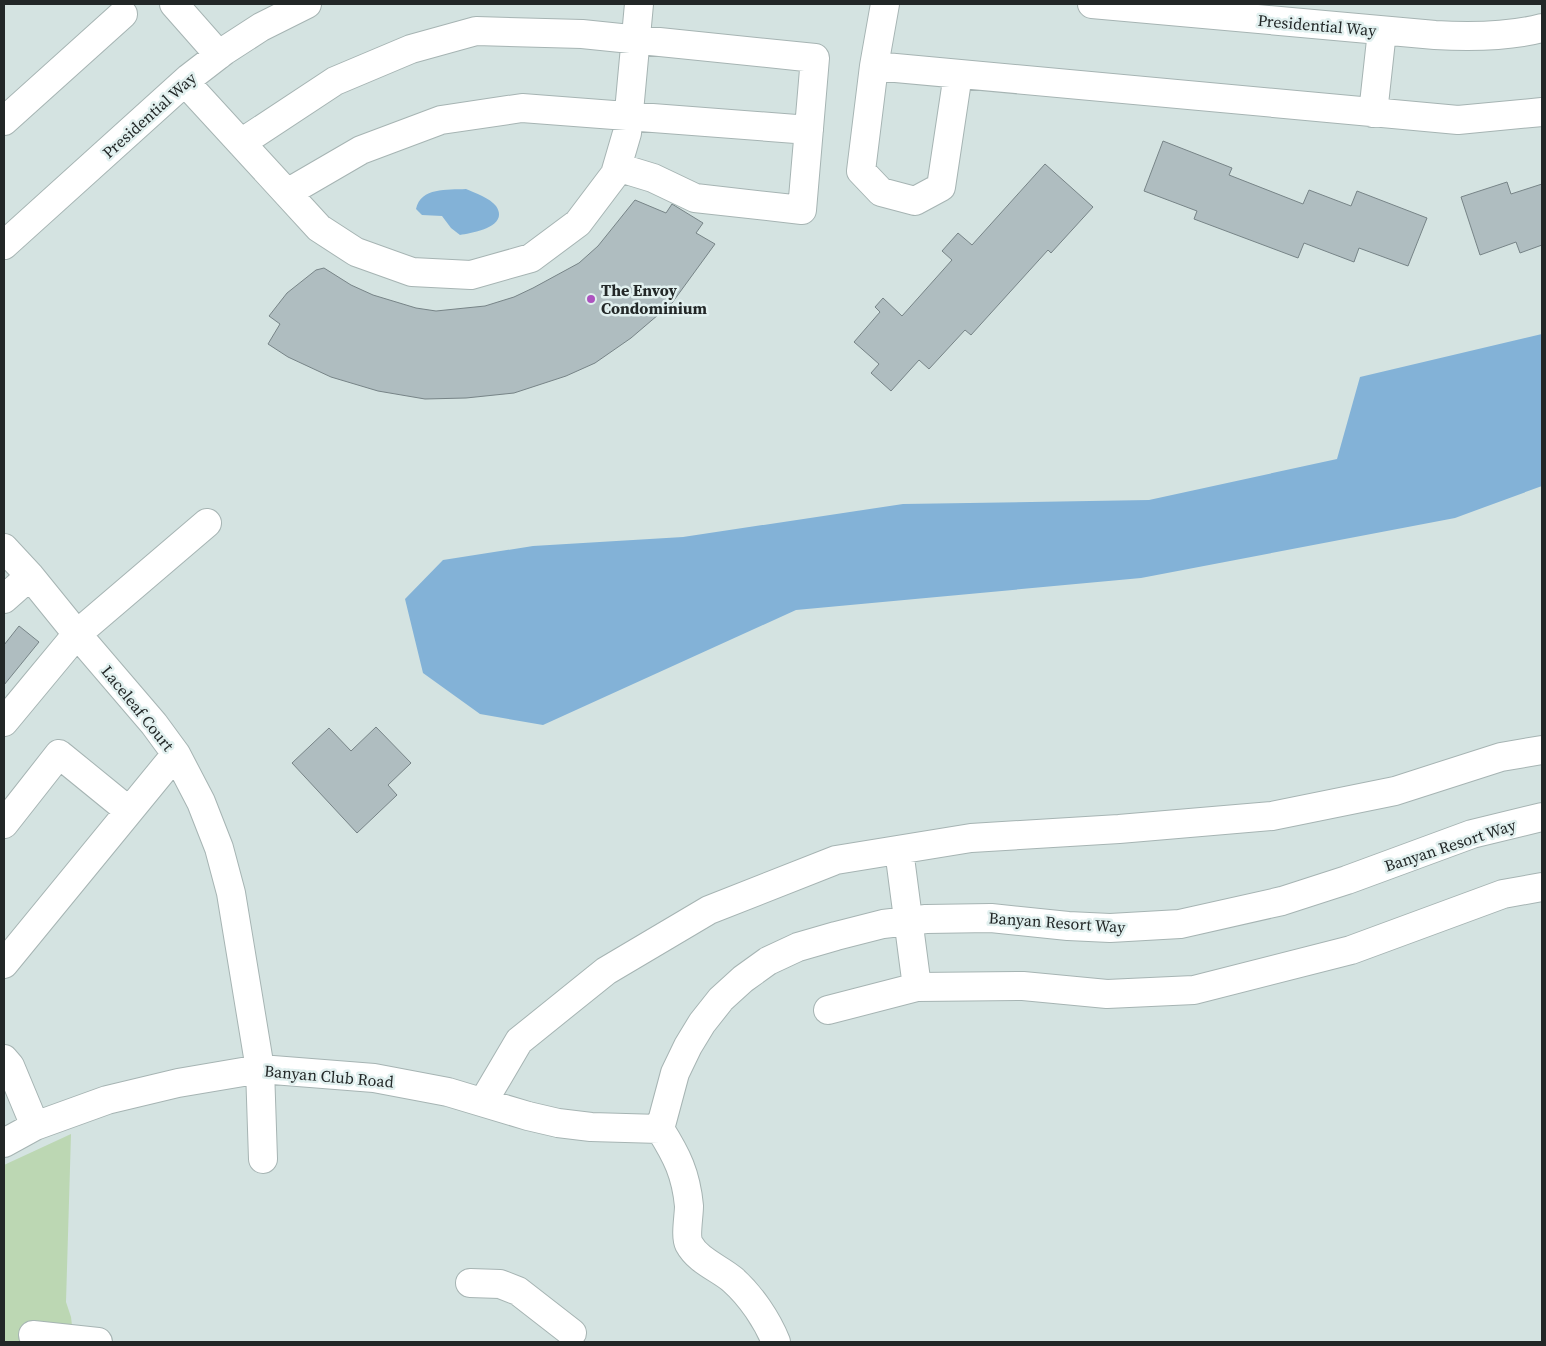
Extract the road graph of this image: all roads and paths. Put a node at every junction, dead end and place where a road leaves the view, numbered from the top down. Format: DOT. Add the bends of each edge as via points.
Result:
graph roads {
  1 [pos="174,4"];
  2 [pos="307,4"];
  3 [pos="639,4"];
  4 [pos="885,4"];
  5 [pos="1092,4"];
  6 [pos="123,14"];
  7 [pos="1542,28"];
  8 [pos="1382,31"];
  9 [pos="636,39"];
  10 [pos="218,55"];
  11 [pos="874,66"];
  12 [pos="958,74"];
  13 [pos="185,82"];
  14 [pos="1542,112"];
  15 [pos="1374,113"];
  16 [pos="629,117"];
  17 [pos="4,121"];
  18 [pos="809,130"];
  19 [pos="241,143"];
  20 [pos="617,167"];
  21 [pos="287,192"];
  22 [pos="4,245"];
  23 [pos="207,523"];
  24 [pos="4,548"];
  25 [pos="30,576"];
  26 [pos="4,599"];
  27 [pos="77,634"];
  28 [pos="4,722"];
  29 [pos="1542,750"];
  30 [pos="176,754"];
  31 [pos="130,811"];
  32 [pos="1542,817"];
  33 [pos="4,824"];
  34 [pos="899,850"];
  35 [pos="1542,887"];
  36 [pos="910,921"];
  37 [pos="4,964"];
  38 [pos="917,987"];
  39 [pos="828,1010"];
  40 [pos="4,1059"];
  41 [pos="260,1069"];
  42 [pos="483,1102"];
  43 [pos="36,1126"];
  44 [pos="660,1129"];
  45 [pos="4,1143"];
  46 [pos="263,1160"];
  47 [pos="470,1283"];
  48 [pos="572,1333"];
  49 [pos="33,1335"];
  50 [pos="98,1342"];
  51 [pos="776,1342"];
  1 -- 10 [label="street"];
  2 -- 10 [label="street, Presidential Way" via="261,27"];
  3 -- 9 [label="street"];
  4 -- 11 [label="street"];
  5 -- 8 [label="street, Presidential Way"];
  6 -- 17 [label="street"];
  7 -- 8 [label="street, Presidential Way" via="1510,34 1460,36"];
  8 -- 15 [label="street"];
  9 -- 16 [label="street"];
  9 -- 18 [label="street" via="815,58"];
  9 -- 19 [label="street" via="476,31 411,49 335,81"];
  10 -- 13 [label="street, Presidential Way"];
  11 -- 12 [label="street"];
  11 -- 12 [label="street" via="862,171 881,192 914,201 941,187"];
  12 -- 15 [label="street"];
  13 -- 19 [label="street"];
  13 -- 22 [label="street, Presidential Way"];
  14 -- 15 [label="street" via="1458,120"];
  16 -- 18 [label="street"];
  16 -- 20 [label="street"];
  16 -- 21 [label="street" via="522,108 441,120 361,150"];
  18 -- 20 [label="street" via="802,210 695,198 653,178"];
  19 -- 21 [label="street"];
  20 -- 21 [label="street" via="578,223 531,258 471,274 412,272 356,252 319,228"];
  23 -- 27 [label="street"];
  24 -- 25 [label="street, Laceleaf Court"];
  25 -- 26 [label="street"];
  25 -- 27 [label="street, Laceleaf Court"];
  27 -- 28 [label="street"];
  27 -- 30 [label="street, Laceleaf Court"];
  29 -- 34 [label="street" via="1501,757 1395,791 1272,816 970,838"];
  30 -- 31 [label="street"];
  30 -- 41 [label="street, Laceleaf Court" via="201,802 219,848 231,893"];
  31 -- 33 [label="street" via="59,754"];
  31 -- 37 [label="street"];
  32 -- 36 [label="street, Banyan Resort Way" via="1472,834 1289,899 1180,924 1110,928 964,917"];
  34 -- 36 [label="street"];
  34 -- 42 [label="street" via="836,860 710,910 606,971 519,1041"];
  35 -- 38 [label="street" via="1502,894 1351,950 1194,990 1108,994 1023,986"];
  36 -- 38 [label="street"];
  36 -- 44 [label="street, Banyan Resort Way" via="798,947 768,961 744,979 721,999 688,1046 675,1073"];
  38 -- 39 [label="street"];
  40 -- 43 [label="street"];
  41 -- 42 [label="street, Banyan Club Road" via="374,1078"];
  41 -- 43 [label="street, Banyan Club Road" via="178,1083 107,1100"];
  41 -- 46 [label="street, Laceleaf Court"];
  42 -- 44 [label="street, Banyan Club Road" via="566,1124"];
  43 -- 45 [label="street, Banyan Club Road"];
  44 -- 51 [label="street" via="682,1166 689,1207 688,1242 698,1256 733,1280 748,1296"];
  47 -- 48 [label="street" via="500,1284 518,1291"];
  49 -- 50 [label="street"];
}
